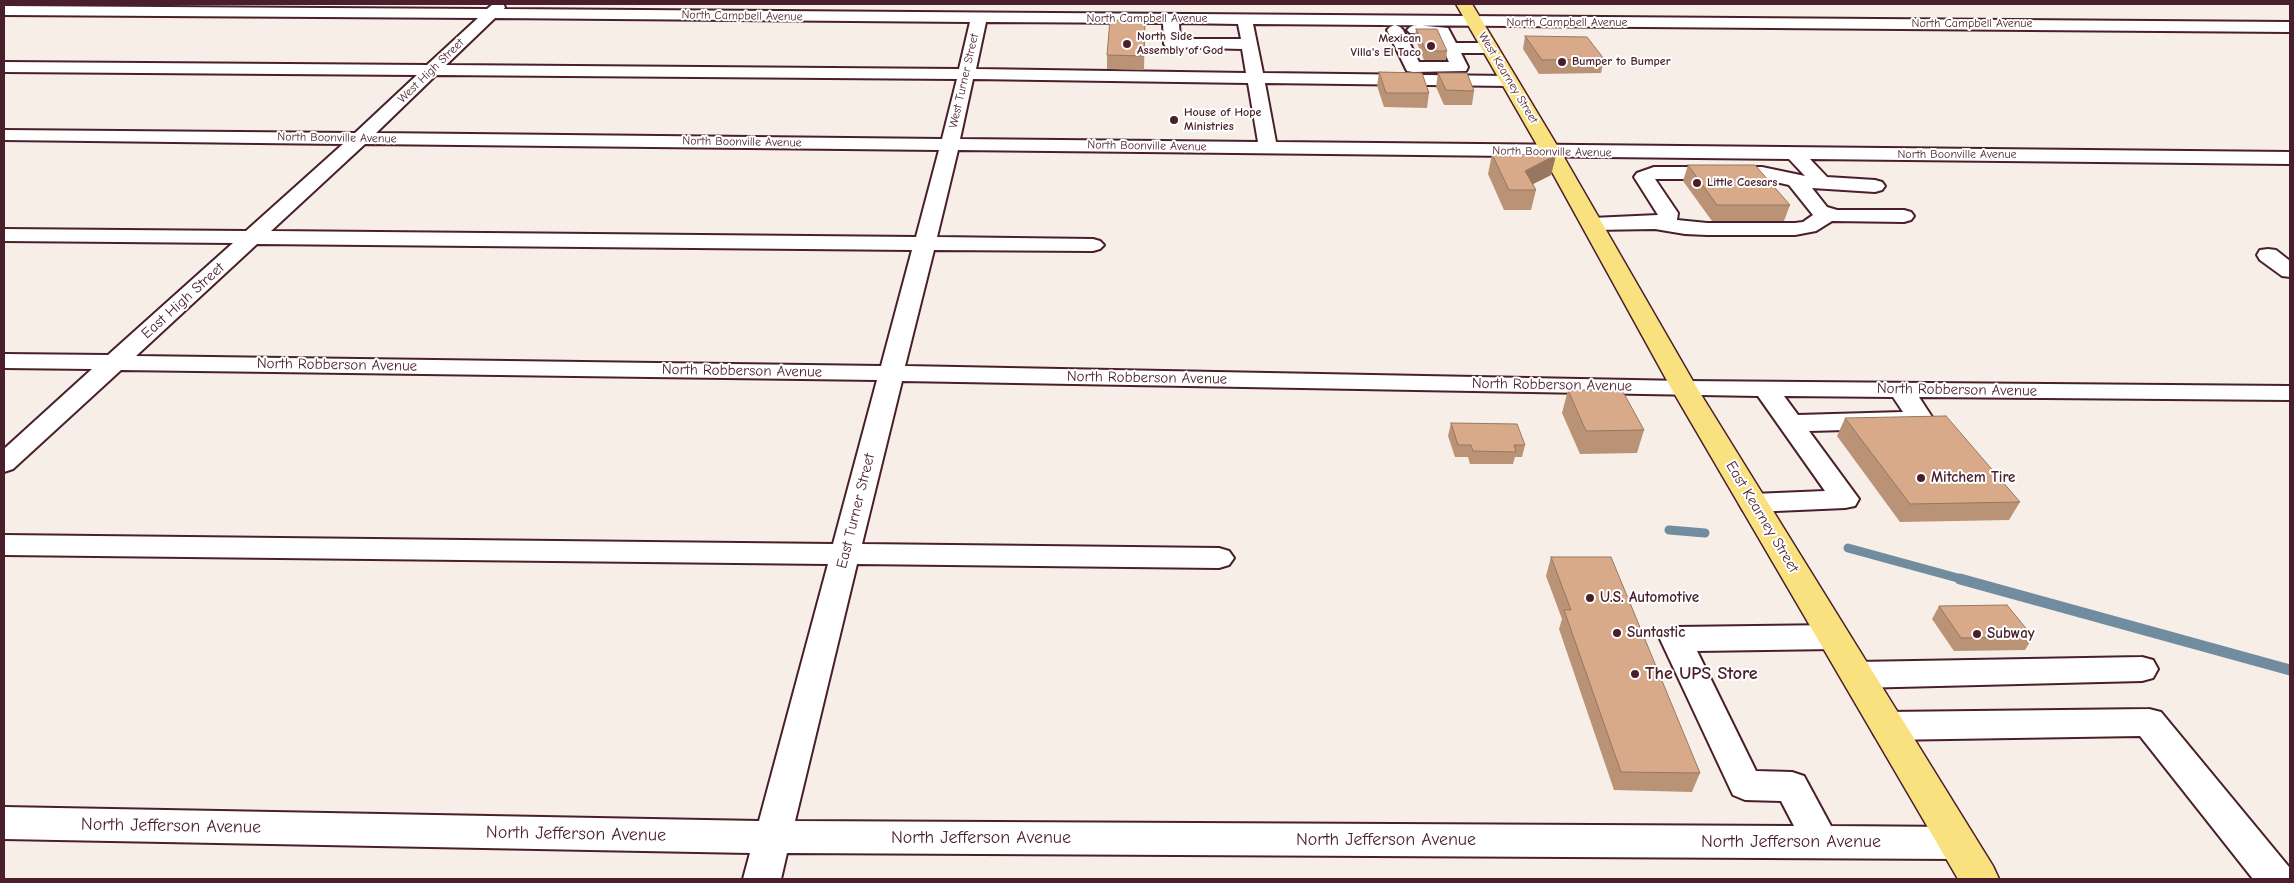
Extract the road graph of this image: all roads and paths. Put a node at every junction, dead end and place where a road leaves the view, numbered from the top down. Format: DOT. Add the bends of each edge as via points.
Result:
graph roads {
  1 [pos="1465,5"];
  2 [pos="1420,6"];
  3 [pos="1446,6"];
  4 [pos="10,9"];
  5 [pos="497,9"];
  6 [pos="1942,9"];
  7 [pos="979,18"];
  8 [pos="1171,19"];
  9 [pos="1245,20"];
  10 [pos="1962,24"];
  11 [pos="1392,25"];
  12 [pos="1425,26"];
  13 [pos="2290,27"];
  14 [pos="1482,35"];
  15 [pos="1447,42"];
  16 [pos="1251,52"];
  17 [pos="1200,59"];
  18 [pos="4,67"];
  19 [pos="432,70"];
  20 [pos="966,74"];
  21 [pos="1432,74"];
  22 [pos="1256,78"];
  23 [pos="1510,81"];
  24 [pos="4,134"];
  25 [pos="360,138"];
  26 [pos="950,144"];
  27 [pos="1268,148"];
  28 [pos="1551,152"];
  29 [pos="1795,154"];
  30 [pos="2290,158"];
  31 [pos="1801,182"];
  32 [pos="1821,182"];
  33 [pos="1874,186"];
  34 [pos="1828,215"];
  35 [pos="1904,216"];
  36 [pos="1656,223"];
  37 [pos="1592,224"];
  38 [pos="4,235"];
  39 [pos="252,238"];
  40 [pos="924,244"];
  41 [pos="1093,245"];
  42 [pos="2268,255"];
  43 [pos="2290,271"];
  44 [pos="4,361"];
  45 [pos="115,363"];
  46 [pos="891,373"];
  47 [pos="1684,388"];
  48 [pos="1766,389"];
  49 [pos="1901,390"];
  50 [pos="2290,394"];
  51 [pos="1791,423"];
  52 [pos="4,463"];
  53 [pos="1754,503"];
  54 [pos="4,545"];
  55 [pos="844,554"];
  56 [pos="1218,558"];
  57 [pos="1834,636"];
  58 [pos="2142,669"];
  59 [pos="1856,675"];
  60 [pos="1887,726"];
  61 [pos="4,823"];
  62 [pos="773,838"];
  63 [pos="1820,842"];
  64 [pos="1958,843"];
  65 [pos="762,879"];
  66 [pos="1979,879"];
  67 [pos="2276,879"];
  1 -- 3 [label="street"];
  1 -- 14 [label="main road, West Kearney Street"];
  2 -- 12 [label="street"];
  4 -- 5 [label="street, North Campbell Avenue"];
  5 -- 7 [label="street, North Campbell Avenue"];
  5 -- 19 [label="street, West High Street"];
  6 -- 10 [label="street"];
  7 -- 8 [label="street, North Campbell Avenue"];
  7 -- 20 [label="street, West Turner Street"];
  8 -- 9 [label="street, North Campbell Avenue"];
  8 -- 16 [label="street" via="1172,44"];
  9 -- 11 [label="street, North Campbell Avenue"];
  9 -- 16 [label="street"];
  10 -- 13 [label="street, North Campbell Avenue"];
  10 -- 14 [label="street, North Campbell Avenue"];
  11 -- 12 [label="street, North Campbell Avenue"];
  11 -- 21 [label="street" via="1413,67"];
  12 -- 14 [label="street, North Campbell Avenue"];
  12 -- 15 [label="street" via="1442,31"];
  14 -- 15 [label="street"];
  14 -- 23 [label="main road, West Kearney Street"];
  15 -- 21 [label="street" via="1460,67"];
  16 -- 17 [label="street"];
  16 -- 22 [label="street"];
  18 -- 19 [label="street"];
  19 -- 20 [label="street"];
  19 -- 25 [label="street, West High Street"];
  20 -- 22 [label="street"];
  20 -- 26 [label="street, West Turner Street"];
  21 -- 22 [label="street"];
  21 -- 23 [label="street"];
  22 -- 27 [label="street"];
  23 -- 28 [label="main road, West Kearney Street"];
  24 -- 25 [label="street, North Boonville Avenue"];
  25 -- 26 [label="street, North Boonville Avenue"];
  25 -- 39 [label="street, East High Street"];
  26 -- 27 [label="street, North Boonville Avenue"];
  26 -- 40 [label="street, East Turner Street"];
  27 -- 28 [label="street, North Boonville Avenue"];
  28 -- 29 [label="street, North Boonville Avenue"];
  28 -- 37 [label="main road, East Kearney Street"];
  29 -- 30 [label="street, North Boonville Avenue"];
  29 -- 32 [label="street"];
  31 -- 32 [label="street"];
  31 -- 34 [label="street" via="1799,188 1820,211"];
  31 -- 36 [label="street" via="1762,173 1654,173 1644,178 1668,213 1668,219"];
  32 -- 33 [label="street"];
  34 -- 35 [label="street"];
  34 -- 36 [label="street" via="1809,227 1795,229 1707,230"];
  36 -- 37 [label="street"];
  37 -- 47 [label="main road, East Kearney Street"];
  38 -- 39 [label="street"];
  39 -- 40 [label="street"];
  39 -- 45 [label="street, East High Street"];
  40 -- 41 [label="street"];
  40 -- 46 [label="street, East Turner Street"];
  42 -- 43 [label="street"];
  44 -- 45 [label="street, North Robberson Avenue"];
  45 -- 46 [label="street, North Robberson Avenue"];
  45 -- 52 [label="street, East High Street"];
  46 -- 47 [label="street, North Robberson Avenue"];
  46 -- 55 [label="street, East Turner Street"];
  47 -- 48 [label="street, North Robberson Avenue"];
  47 -- 53 [label="main road, East Kearney Street"];
  48 -- 49 [label="street, North Robberson Avenue"];
  48 -- 51 [label="street"];
  49 -- 50 [label="street, North Robberson Avenue"];
  49 -- 51 [label="street" via="1921,420"];
  51 -- 53 [label="street" via="1845,500"];
  53 -- 57 [label="main road, East Kearney Street"];
  54 -- 55 [label="street"];
  55 -- 56 [label="street"];
  55 -- 62 [label="street, East Turner Street"];
  57 -- 59 [label="main road, East Kearney Street"];
  57 -- 63 [label="street" via="1676,639 1745,785 1792,787"];
  58 -- 59 [label="street"];
  59 -- 60 [label="main road, East Kearney Street"];
  60 -- 64 [label="main road, East Kearney Street"];
  60 -- 67 [label="street" via="2149,722"];
  61 -- 62 [label="street, North Jefferson Avenue"];
  62 -- 63 [label="street, North Jefferson Avenue"];
  62 -- 65 [label="street, East Turner Street"];
  63 -- 64 [label="street, North Jefferson Avenue"];
  64 -- 66 [label="main road, East Kearney Street"];
}
